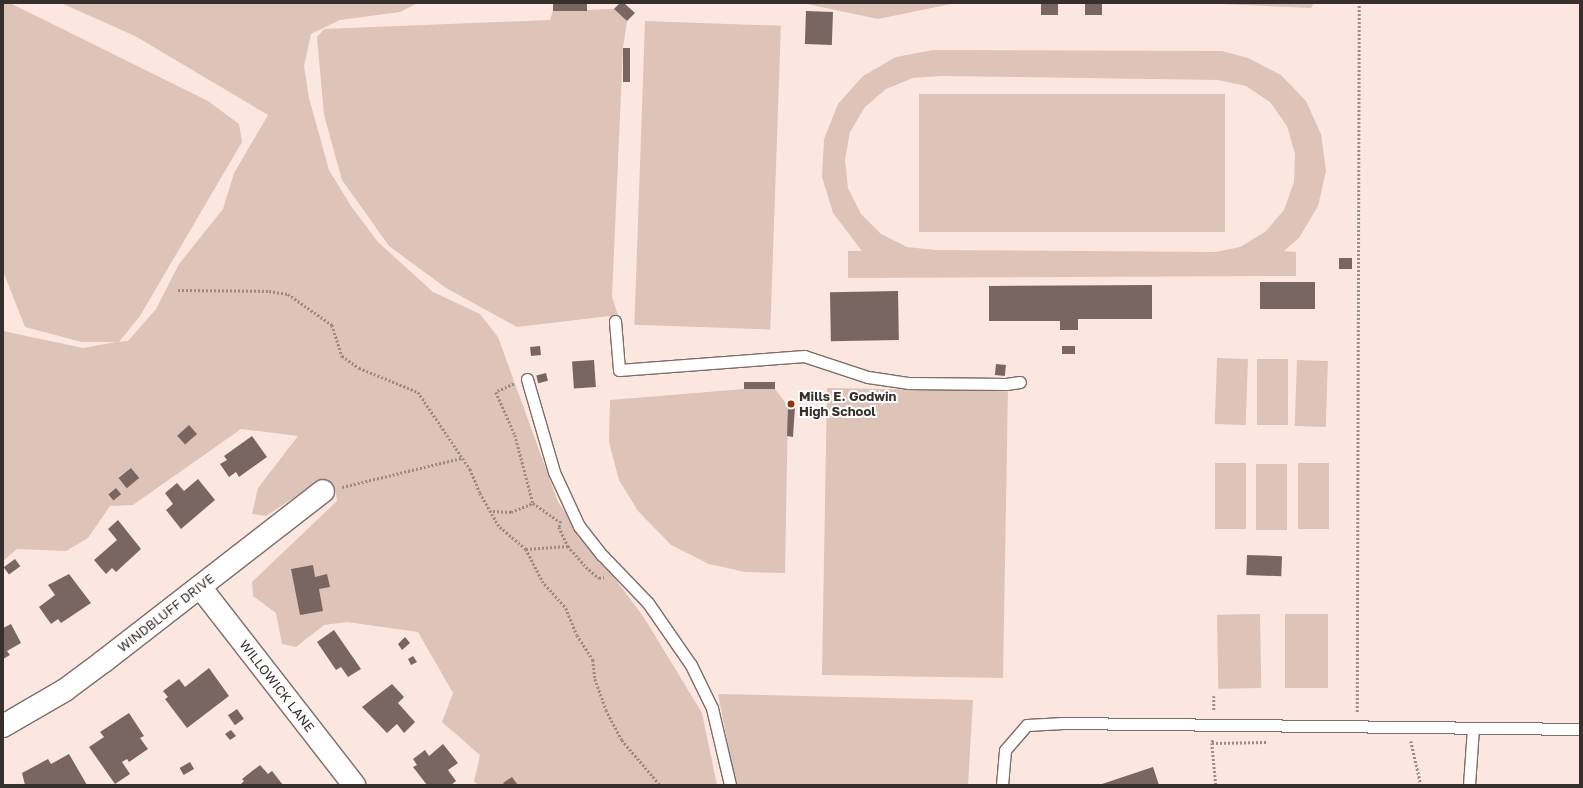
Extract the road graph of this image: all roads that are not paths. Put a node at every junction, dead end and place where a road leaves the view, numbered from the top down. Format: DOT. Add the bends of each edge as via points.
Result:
graph roads {
  1 [pos="615,321"];
  2 [pos="527,379"];
  3 [pos="1020,382"];
  4 [pos="323,491"];
  5 [pos="200,588"];
  6 [pos="3,726"];
  7 [pos="1473,728"];
  8 [pos="1580,729"];
  9 [pos="354,785"];
  10 [pos="730,785"];
  11 [pos="1002,785"];
  12 [pos="1469,785"];
  1 -- 3 [label="lane" via="619,370 804,356 868,377 908,383"];
  2 -- 10 [label="lane" via="554,472 579,526 602,555 648,603 691,665 712,708"];
  4 -- 5 [label="street, WINDBLUFF DRIVE"];
  5 -- 6 [label="street, WINDBLUFF DRIVE" via="65,690"];
  5 -- 9 [label="street, WILLOWICK LANE"];
  7 -- 8 [label="lane"];
  7 -- 11 [label="lane" via="1214,724 1027,725 1005,750"];
  7 -- 12 [label="lane"];
}
